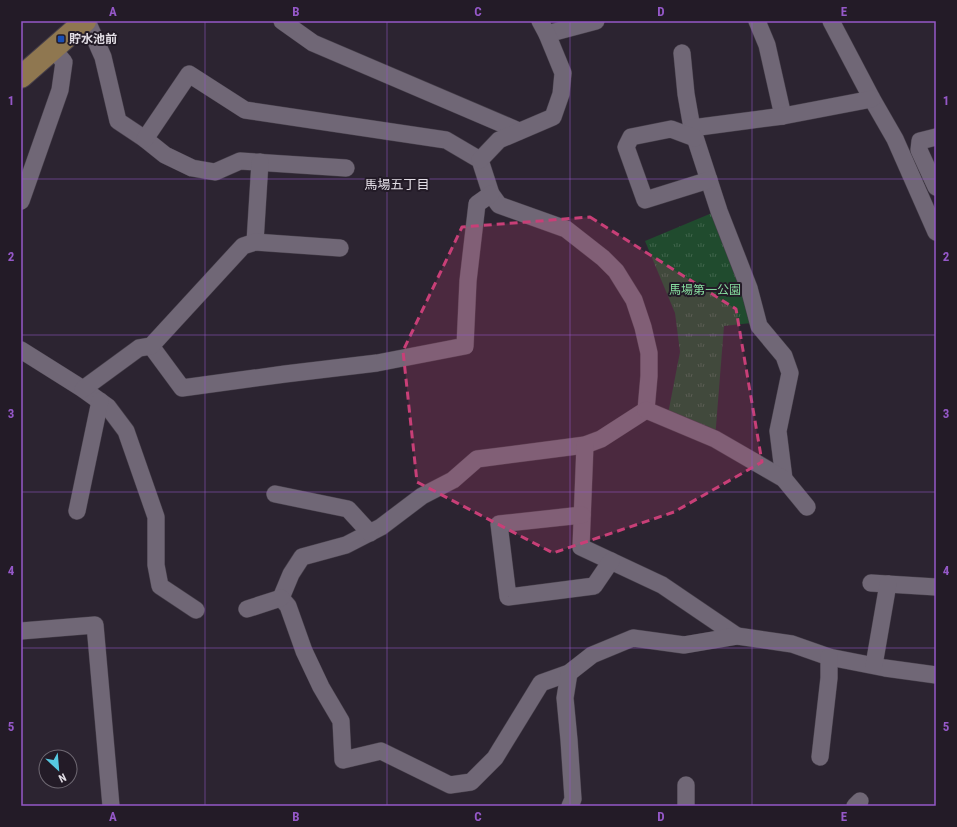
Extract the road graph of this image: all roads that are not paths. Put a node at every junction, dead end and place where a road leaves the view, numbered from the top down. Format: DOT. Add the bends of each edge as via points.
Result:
graph roads {
  1 [pos="86,21"];
  2 [pos="282,21"];
  3 [pos="596,21"];
  4 [pos="757,21"];
  5 [pos="831,21"];
  6 [pos="544,27"];
  7 [pos="53,49"];
  8 [pos="682,53"];
  9 [pos="21,77"];
  10 [pos="872,99"];
  11 [pos="783,116"];
  12 [pos="519,131"];
  13 [pos="694,133"];
  14 [pos="936,137"];
  15 [pos="145,139"];
  16 [pos="480,160"];
  17 [pos="260,162"];
  18 [pos="346,168"];
  19 [pos="709,180"];
  20 [pos="936,187"];
  21 [pos="491,194"];
  22 [pos="21,201"];
  23 [pos="936,232"];
  24 [pos="255,242"];
  25 [pos="340,248"];
  26 [pos="151,346"];
  27 [pos="21,350"];
  28 [pos="83,389"];
  29 [pos="100,401"];
  30 [pos="646,410"];
  31 [pos="585,445"];
  32 [pos="784,479"];
  33 [pos="275,494"];
  34 [pos="807,507"];
  35 [pos="77,511"];
  36 [pos="582,515"];
  37 [pos="370,533"];
  38 [pos="611,561"];
  39 [pos="871,583"];
  40 [pos="888,584"];
  41 [pos="936,586"];
  42 [pos="282,598"];
  43 [pos="247,608"];
  44 [pos="196,610"];
  45 [pos="21,631"];
  46 [pos="737,636"];
  47 [pos="829,657"];
  48 [pos="874,665"];
  49 [pos="569,673"];
  50 [pos="936,675"];
  51 [pos="820,757"];
  52 [pos="686,785"];
  53 [pos="111,806"];
  54 [pos="570,806"];
  55 [pos="686,806"];
  1 -- 7 [label="main road"];
  1 -- 15 [label="street" via="104,57 118,121"];
  2 -- 12 [label="street" via="314,43"];
  3 -- 6 [label="street"];
  4 -- 11 [label="street" via="768,46"];
  5 -- 10 [label="street"];
  6 -- 12 [label="street" via="563,73 561,94 553,117"];
  7 -- 9 [label="main road"];
  7 -- 22 [label="street" via="64,62 60,90"];
  8 -- 13 [label="street" via="686,94"];
  10 -- 11 [label="street"];
  10 -- 23 [label="street" via="895,139"];
  11 -- 13 [label="street"];
  12 -- 16 [label="street" via="499,140"];
  13 -- 19 [label="street"];
  13 -- 19 [label="street" via="671,130 631,137 626,147 645,200"];
  14 -- 20 [label="street" via="920,141 919,150"];
  15 -- 16 [label="street" via="189,74 245,110 446,140"];
  15 -- 17 [label="street" via="166,155 192,168 215,172 240,161"];
  16 -- 21 [label="street"];
  17 -- 18 [label="street"];
  17 -- 24 [label="street"];
  19 -- 32 [label="street" via="749,288 759,326 784,356 790,373 778,431"];
  21 -- 26 [label="street" via="477,204 468,281 465,346 377,363 182,388"];
  21 -- 30 [label="street" via="500,206 566,229 616,271 634,300 649,353"];
  24 -- 25 [label="street"];
  24 -- 26 [label="street" via="243,246"];
  26 -- 28 [label="street" via="139,348"];
  27 -- 28 [label="street"];
  28 -- 29 [label="street"];
  29 -- 35 [label="street"];
  29 -- 44 [label="street" via="108,407 126,431 156,517 156,565 160,586"];
  30 -- 31 [label="street" via="600,439"];
  30 -- 32 [label="street" via="715,439"];
  31 -- 36 [label="street"];
  31 -- 37 [label="street" via="477,459 453,480 422,496"];
  32 -- 34 [label="street"];
  33 -- 37 [label="street" via="348,509"];
  36 -- 38 [label="street" via="581,547"];
  36 -- 38 [label="street" via="499,524 508,597 594,586"];
  37 -- 42 [label="street" via="346,545 302,556 291,574"];
  38 -- 46 [label="street" via="662,585"];
  39 -- 40 [label="street"];
  40 -- 41 [label="street"];
  40 -- 48 [label="street"];
  42 -- 43 [label="street"];
  42 -- 49 [label="street" via="288,606 304,651 321,687 341,721 343,760 381,751 450,785 471,782 495,758 541,683"];
  45 -- 53 [label="street" via="95,625"];
  46 -- 47 [label="street" via="792,644"];
  46 -- 49 [label="street" via="684,644 633,638 592,655"];
  47 -- 48 [label="street"];
  47 -- 51 [label="street"];
  48 -- 50 [label="street"];
  49 -- 54 [label="street" via="565,698 573,799"];
  52 -- 55 [label="street"];
}
